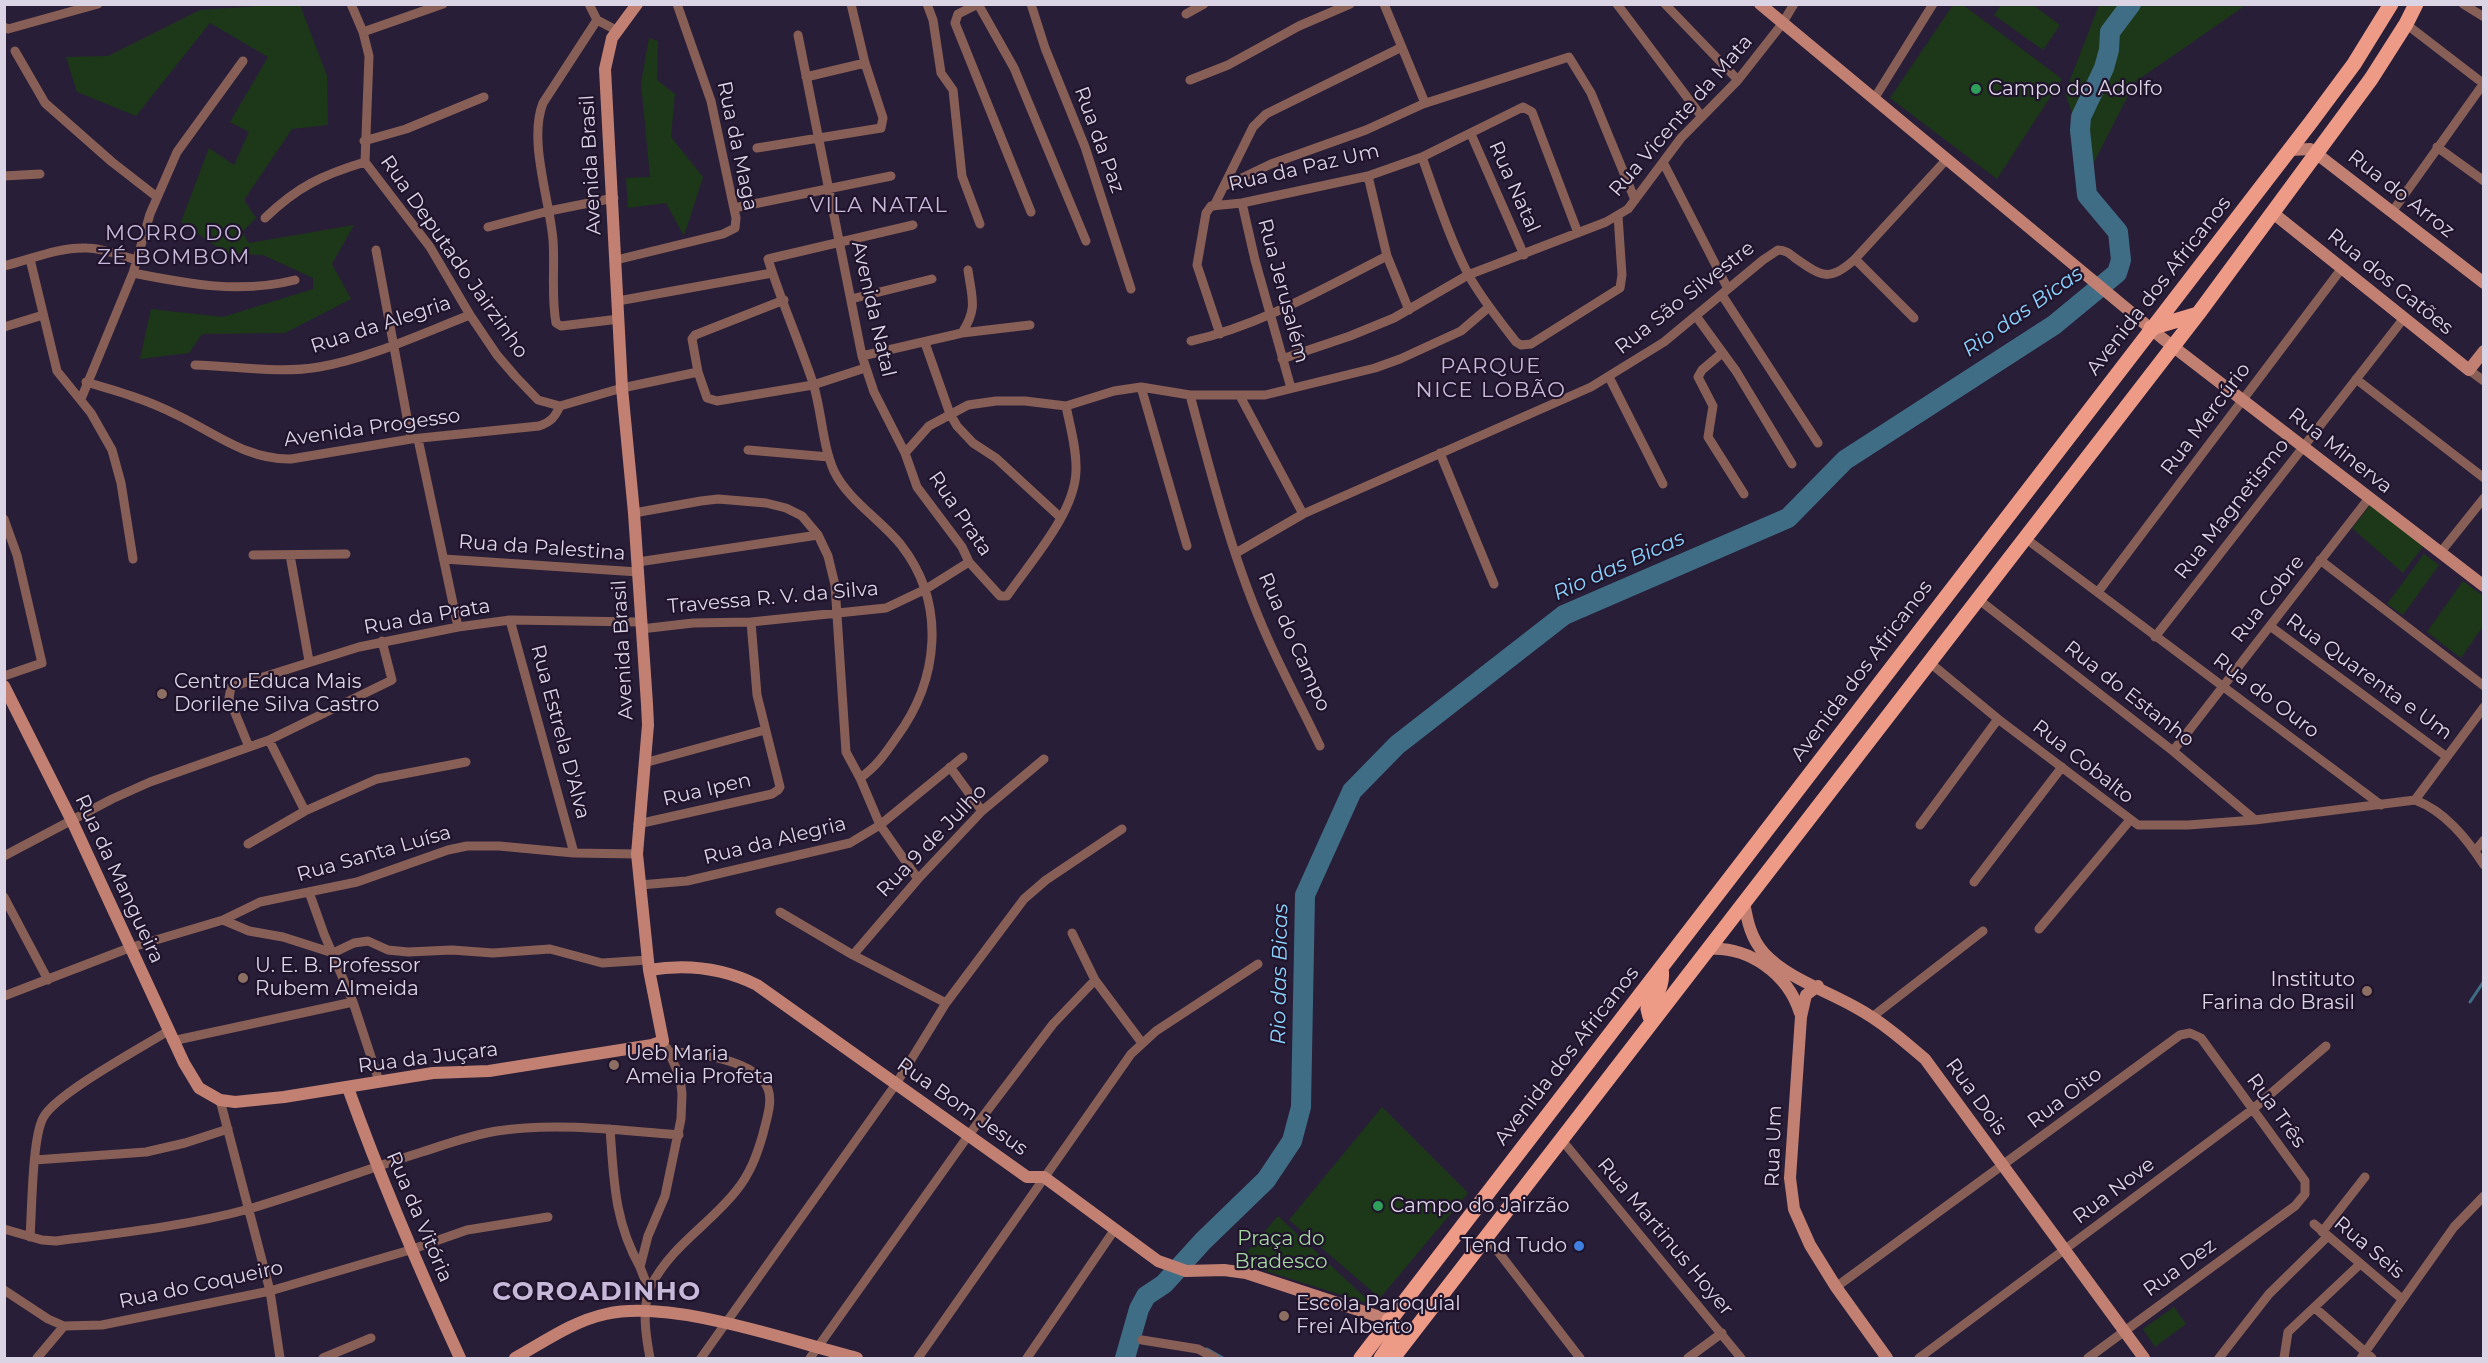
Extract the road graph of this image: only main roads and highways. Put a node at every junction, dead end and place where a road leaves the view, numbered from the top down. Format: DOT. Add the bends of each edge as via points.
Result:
graph roads {
  1 [pos="2391,4"];
  2 [pos="2416,4"];
  3 [pos="2198,314"];
  4 [pos="2151,328"];
  5 [pos="1765,832"];
  6 [pos="1776,862"];
  7 [pos="1661,968"];
  8 [pos="1654,1019"];
  9 [pos="1452,1240"];
  10 [pos="1437,1300"];
  11 [pos="1389,1320"];
  12 [pos="1361,1359"];
  13 [pos="1381,1359"];
  14 [pos="1393,1359"];
  1 -- 4 [label="main road, Avenida dos Africanos" via="2354,64"];
  2 -- 3 [label="main road" via="2372,79"];
  3 -- 4 [label="main road"];
  3 -- 6 [label="main road"];
  4 -- 5 [label="main road, Avenida dos Africanos"];
  5 -- 6 [label="main road" via="1780,842"];
  5 -- 7 [label="main road, Avenida dos Africanos"];
  6 -- 8 [label="main road"];
  7 -- 8 [label="main road" via="1660,990 1648,1009"];
  7 -- 9 [label="main road, Avenida dos Africanos"];
  8 -- 10 [label="main road"];
  9 -- 10 [label="main road" via="1441,1269 1428,1286 1429,1295"];
  9 -- 11 [label="main road, Avenida dos Africanos"];
  10 -- 14 [label="main road"];
  11 -- 12 [label="main road, Avenida dos Africanos"];
  11 -- 13 [label="main road" via="1398,1333"];
}
